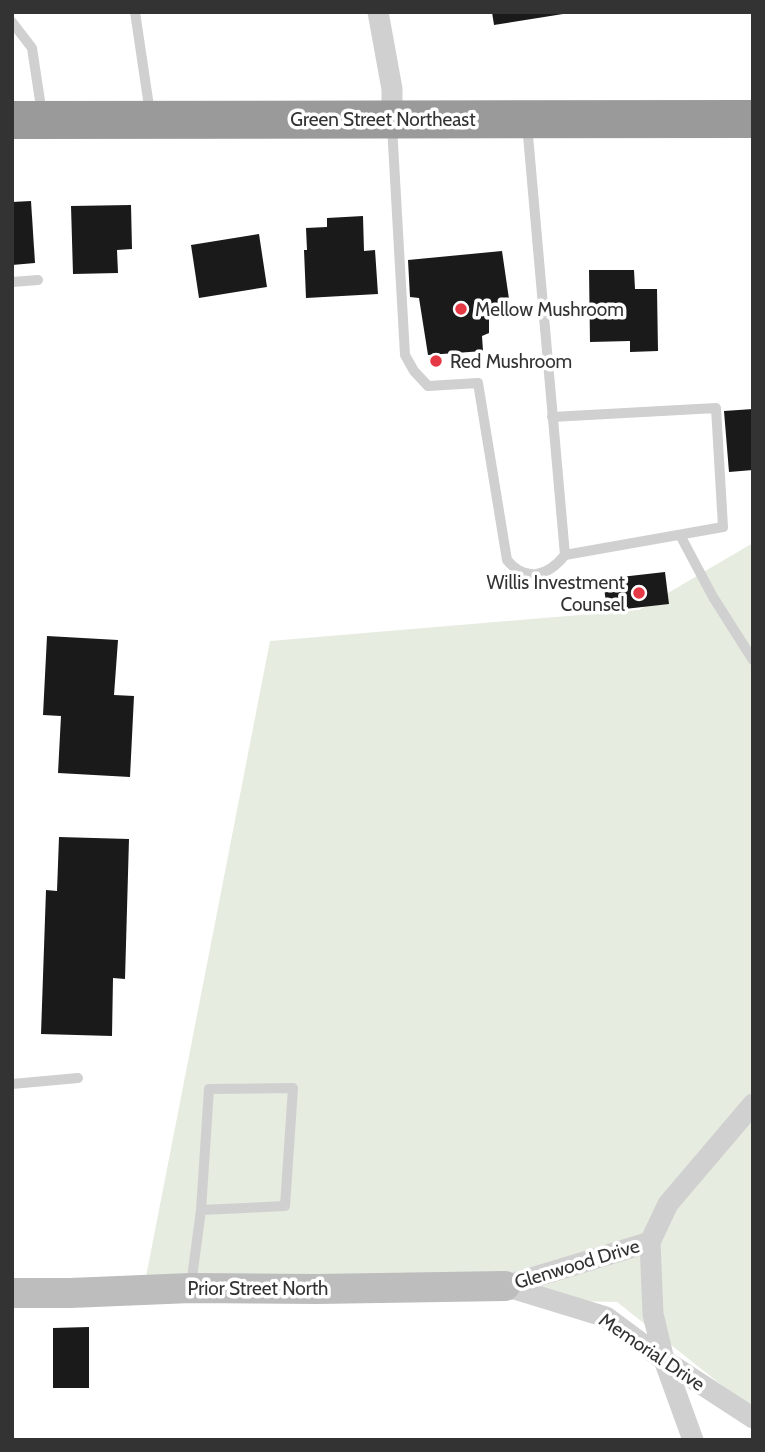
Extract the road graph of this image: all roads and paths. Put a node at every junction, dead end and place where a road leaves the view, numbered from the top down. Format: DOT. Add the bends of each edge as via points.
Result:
graph roads {
  1 [pos="135,12"];
  2 [pos="378,12"];
  3 [pos="12,22"];
  4 [pos="527,118"];
  5 [pos="151,119"];
  6 [pos="392,119"];
  7 [pos="753,119"];
  8 [pos="28,120"];
  9 [pos="38,279"];
  10 [pos="12,282"];
  11 [pos="552,416"];
  12 [pos="680,535"];
  13 [pos="565,555"];
  14 [pos="753,660"];
  15 [pos="78,1078"];
  16 [pos="12,1084"];
  17 [pos="753,1104"];
  18 [pos="201,1210"];
  19 [pos="650,1242"];
  20 [pos="505,1286"];
  21 [pos="191,1287"];
  22 [pos="12,1293"];
  23 [pos="664,1360"];
  24 [pos="753,1418"];
  25 [pos="693,1440"];
  1 -- 5 [label="lane"];
  2 -- 6 [label="street" via="392,89"];
  3 -- 8 [label="lane" via="32,48"];
  4 -- 6 [label="highway, Green Street Northeast"];
  4 -- 7 [label="highway, Green Street Northeast"];
  4 -- 11 [label="lane"];
  5 -- 6 [label="highway, Green Street Northeast"];
  5 -- 8 [label="highway, Green Street Northeast"];
  6 -- 13 [label="lane" via="405,355 428,386 478,383 507,560 516,571 536,575 555,567"];
  9 -- 10 [label="lane"];
  11 -- 12 [label="lane" via="716,408 723,527"];
  11 -- 13 [label="lane"];
  12 -- 13 [label="lane"];
  12 -- 14 [label="lane"];
  15 -- 16 [label="lane"];
  17 -- 19 [label="street, Glenwood Drive" via="668,1204"];
  18 -- 18 [label="lane" via="208,1089 293,1088 285,1206"];
  18 -- 21 [label="lane"];
  19 -- 20 [label="street, Glenwood Drive"];
  19 -- 23 [label="street, Glenwood Drive" via="653,1314"];
  20 -- 21 [label="street, Prior Street North"];
  20 -- 23 [label="street, Memorial Drive" via="606,1317"];
  21 -- 22 [label="street, Prior Street North"];
  23 -- 24 [label="street, Memorial Drive"];
  23 -- 25 [label="street, Glenwood Drive"];
}
